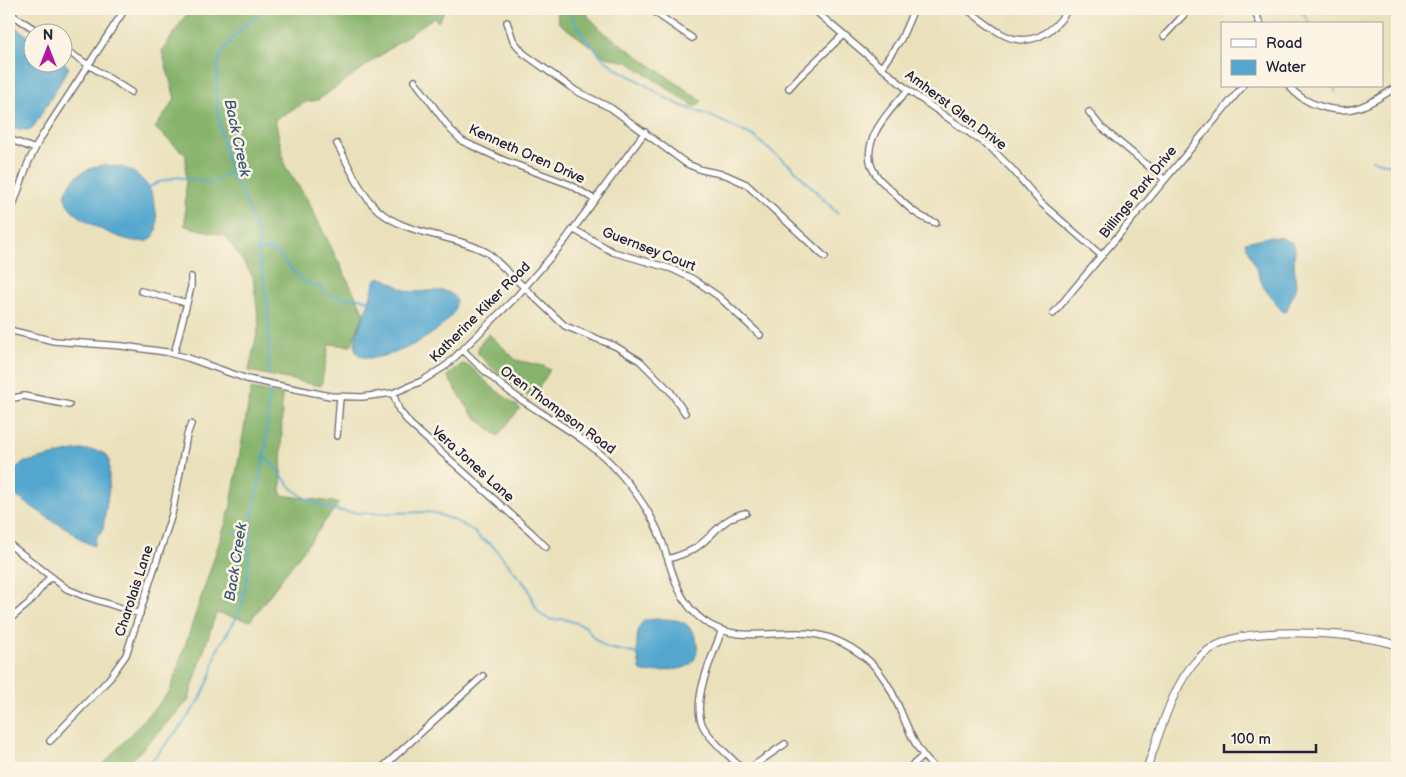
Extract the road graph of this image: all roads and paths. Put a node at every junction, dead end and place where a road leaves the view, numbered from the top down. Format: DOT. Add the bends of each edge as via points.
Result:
graph roads {
  1 [pos="125,9"];
  2 [pos="650,9"];
  3 [pos="813,9"];
  4 [pos="914,9"];
  5 [pos="966,9"];
  6 [pos="1068,9"];
  7 [pos="1189,9"];
  8 [pos="1254,9"];
  9 [pos="9,13"];
  10 [pos="23,22"];
  11 [pos="507,22"];
  12 [pos="1259,22"];
  13 [pos="843,35"];
  14 [pos="1164,36"];
  15 [pos="692,38"];
  16 [pos="72,55"];
  17 [pos="88,65"];
  18 [pos="881,68"];
  19 [pos="415,81"];
  20 [pos="1397,86"];
  21 [pos="789,88"];
  22 [pos="1241,88"];
  23 [pos="1290,88"];
  24 [pos="908,90"];
  25 [pos="131,92"];
  26 [pos="1089,112"];
  27 [pos="645,132"];
  28 [pos="9,139"];
  29 [pos="337,144"];
  30 [pos="35,148"];
  31 [pos="1164,180"];
  32 [pos="595,200"];
  33 [pos="9,217"];
  34 [pos="936,223"];
  35 [pos="573,229"];
  36 [pos="1102,256"];
  37 [pos="825,257"];
  38 [pos="191,277"];
  39 [pos="524,288"];
  40 [pos="141,291"];
  41 [pos="187,303"];
  42 [pos="1053,314"];
  43 [pos="9,330"];
  44 [pos="760,335"];
  45 [pos="463,350"];
  46 [pos="174,354"];
  47 [pos="394,392"];
  48 [pos="340,397"];
  49 [pos="9,399"];
  50 [pos="69,405"];
  51 [pos="685,413"];
  52 [pos="191,424"];
  53 [pos="337,436"];
  54 [pos="746,513"];
  55 [pos="9,544"];
  56 [pos="546,547"];
  57 [pos="668,559"];
  58 [pos="50,577"];
  59 [pos="140,614"];
  60 [pos="9,620"];
  61 [pos="722,630"];
  62 [pos="1397,645"];
  63 [pos="483,676"];
  64 [pos="50,742"];
  65 [pos="785,744"];
  66 [pos="923,756"];
  67 [pos="382,768"];
  68 [pos="741,768"];
  69 [pos="750,768"];
  70 [pos="909,768"];
  71 [pos="935,768"];
  72 [pos="1147,768"];
  1 -- 17 [label="street"];
  2 -- 15 [label="street"];
  3 -- 13 [label="street, Amherst Glen Drive"];
  4 -- 18 [label="street" via="901,39"];
  5 -- 6 [label="street" via="1002,34 1030,40 1060,22"];
  7 -- 14 [label="street"];
  8 -- 12 [label="street"];
  9 -- 10 [label="street"];
  11 -- 27 [label="street" via="513,40 523,53 564,84 611,108"];
  13 -- 18 [label="street, Amherst Glen Drive"];
  13 -- 21 [label="street"];
  16 -- 17 [label="street"];
  17 -- 25 [label="street"];
  17 -- 30 [label="street"];
  18 -- 24 [label="street, Amherst Glen Drive"];
  19 -- 32 [label="street, Kenneth Oren Drive" via="450,130 462,141 571,185"];
  20 -- 23 [label="street" via="1358,107 1342,109 1310,102"];
  22 -- 31 [label="street, Billings Park Drive"];
  24 -- 34 [label="street" via="873,135 870,162 876,176 898,198 923,219"];
  24 -- 36 [label="street, Amherst Glen Drive" via="991,148 1041,203"];
  26 -- 31 [label="street" via="1101,127"];
  27 -- 32 [label="street, Katherine Kiker Road"];
  27 -- 37 [label="street" via="695,168 726,175 746,184"];
  28 -- 30 [label="street"];
  29 -- 39 [label="street" via="364,193 380,212 399,224 478,248 496,260"];
  30 -- 33 [label="street"];
  31 -- 36 [label="street, Billings Park Drive"];
  32 -- 35 [label="street, Katherine Kiker Road"];
  35 -- 39 [label="street, Katherine Kiker Road"];
  35 -- 44 [label="street, Guernsey Court" via="613,252 693,279 718,296"];
  36 -- 42 [label="street, Billings Park Drive"];
  38 -- 41 [label="street"];
  39 -- 45 [label="street, Katherine Kiker Road"];
  39 -- 51 [label="street" via="565,326 615,346 640,361 670,391"];
  40 -- 41 [label="street"];
  41 -- 46 [label="street"];
  43 -- 46 [label="street, Katherine Kiker Road" via="54,341 146,348"];
  45 -- 47 [label="street, Katherine Kiker Road" via="436,373"];
  45 -- 57 [label="street, Oren Thompson Road" via="506,390 594,449 617,470 653,520"];
  46 -- 48 [label="street, Katherine Kiker Road" via="247,378"];
  47 -- 48 [label="street, Katherine Kiker Road"];
  47 -- 56 [label="street, Vera Jones Lane" via="399,410 410,424"];
  48 -- 53 [label="street"];
  49 -- 50 [label="street" via="24,396"];
  52 -- 59 [label="street, Charolais Lane" via="172,514"];
  54 -- 57 [label="street" via="728,518 692,551"];
  55 -- 58 [label="street"];
  57 -- 61 [label="street, Oren Thompson Road" via="676,587 687,606 703,621"];
  58 -- 59 [label="street" via="72,592"];
  58 -- 60 [label="street" via="29,603"];
  59 -- 64 [label="street, Charolais Lane" via="130,645 118,667"];
  61 -- 66 [label="street, Oren Thompson Road" via="746,635 811,634 858,652 887,682"];
  61 -- 68 [label="street" via="700,693 698,711 709,735"];
  62 -- 72 [label="street" via="1351,636 1275,634 1240,637 1222,643 1203,654 1180,683"];
  63 -- 67 [label="street"];
  65 -- 69 [label="street"];
  66 -- 70 [label="street"];
  66 -- 71 [label="street, Oren Thompson Road"];
}
